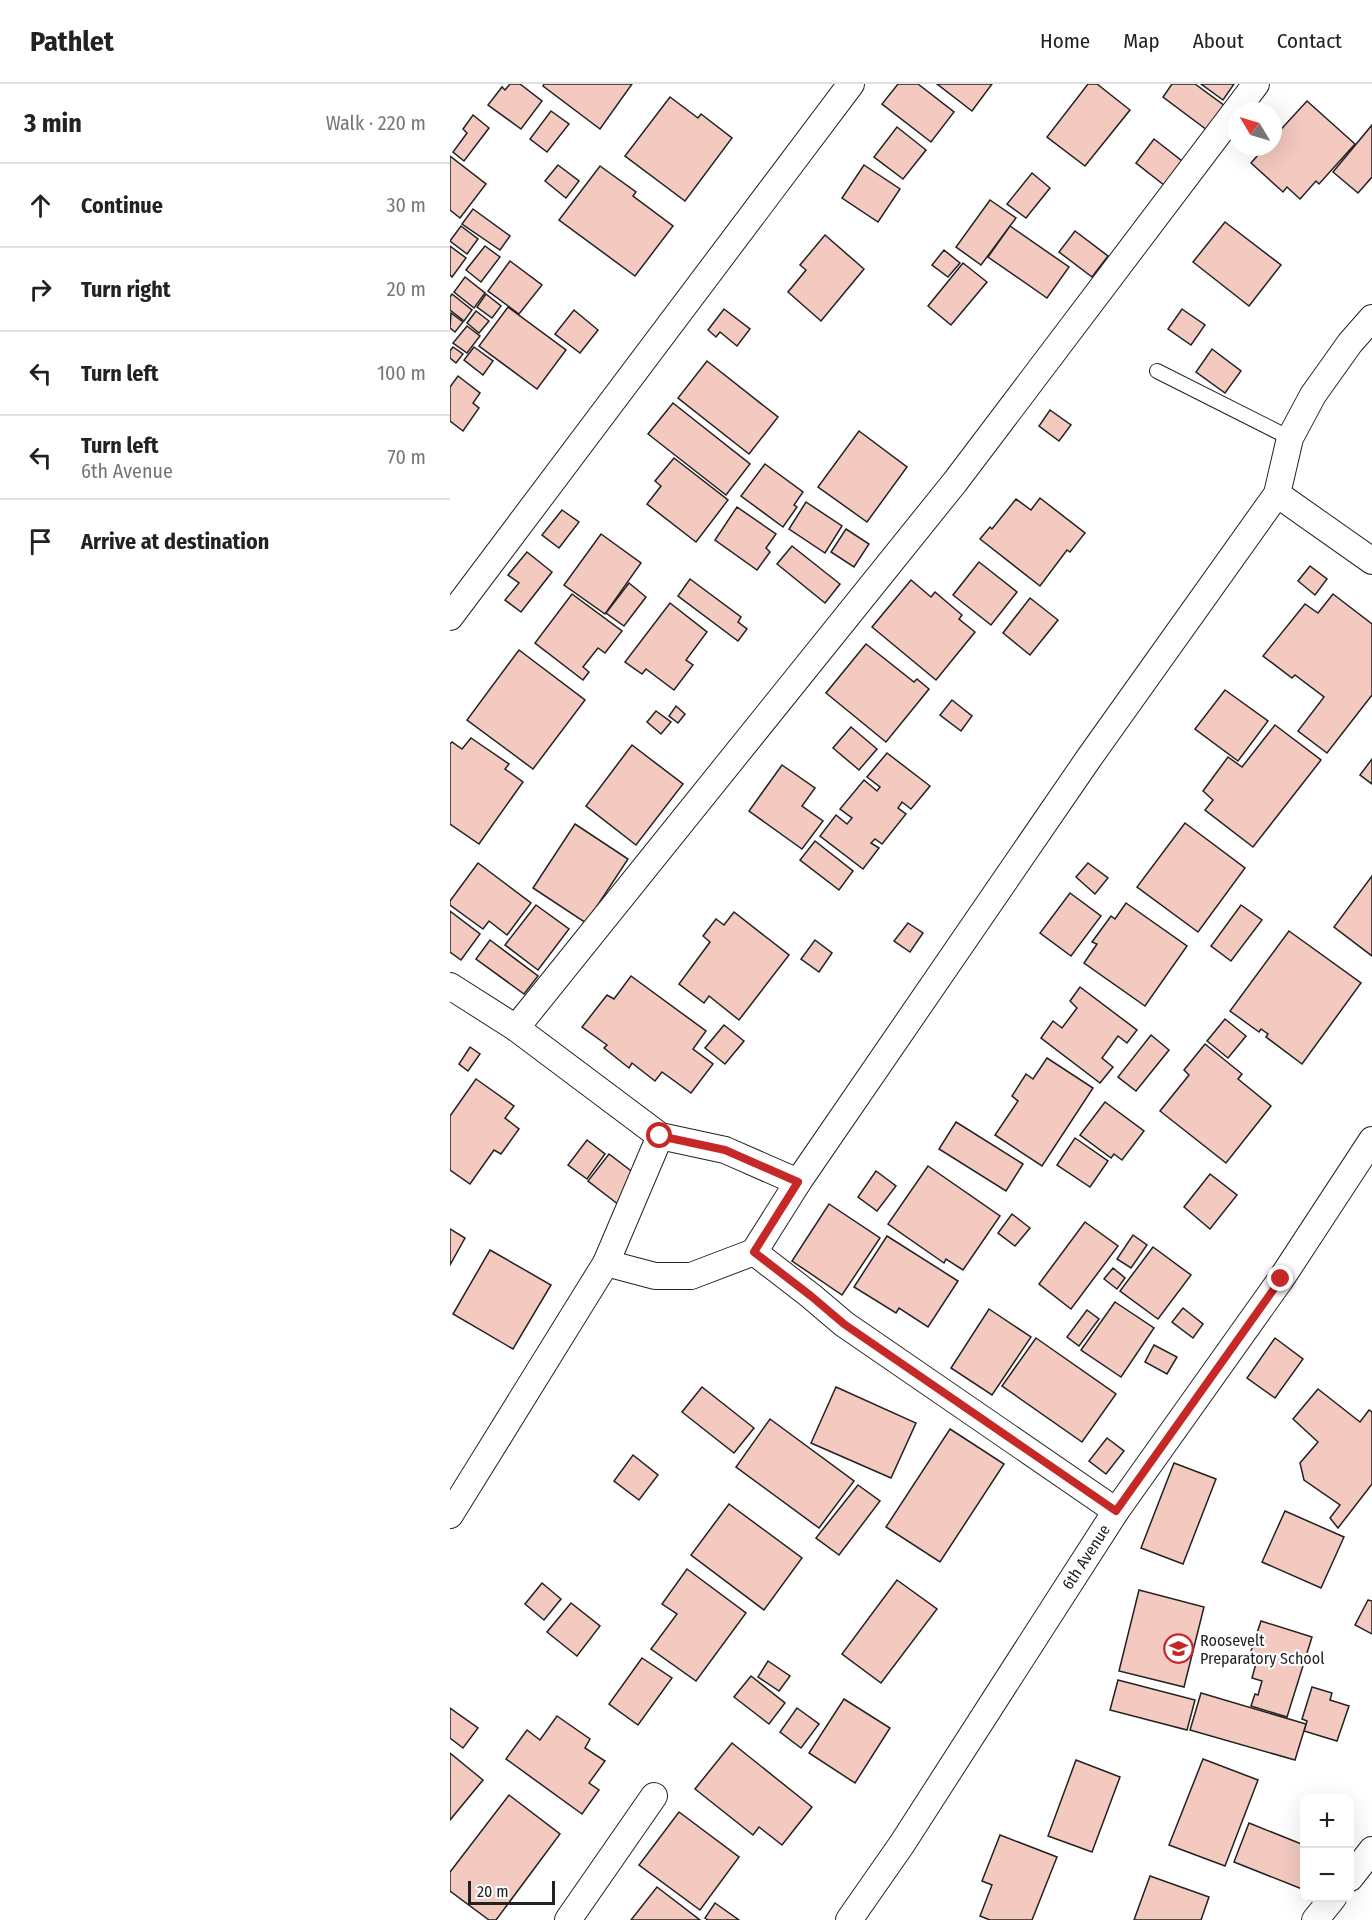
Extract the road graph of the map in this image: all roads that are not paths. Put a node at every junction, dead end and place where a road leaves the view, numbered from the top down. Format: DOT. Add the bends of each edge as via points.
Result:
graph roads {
  1 [pos="851,84"];
  2 [pos="1256,84"];
  3 [pos="1372,318"];
  4 [pos="1157,371"];
  5 [pos="1290,438"];
  6 [pos="1277,494"];
  7 [pos="1372,561"];
  8 [pos="450,617"];
  9 [pos="450,986"];
  10 [pos="516,1028"];
  11 [pos="660,1136"];
  12 [pos="1372,1140"];
  13 [pos="798,1182"];
  14 [pos="754,1252"];
  15 [pos="606,1263"];
  16 [pos="1116,1511"];
  17 [pos="450,1515"];
  18 [pos="654,1796"];
  19 [pos="1372,1850"];
  20 [pos="1354,1873"];
  21 [pos="1330,1902"];
  22 [pos="568,1920"];
  23 [pos="849,1920"];
  24 [pos="1315,1920"];
  1 -- 8 [label="street"];
  2 -- 10 [label="street" via="955,482"];
  3 -- 5 [label="street" via="1313,394"];
  4 -- 5 [label="lane"];
  5 -- 6 [label="street"];
  6 -- 7 [label="street"];
  6 -- 13 [label="street" via="1089,758"];
  9 -- 10 [label="street"];
  10 -- 11 [label="street"];
  11 -- 13 [label="street" via="725,1150"];
  11 -- 15 [label="street"];
  12 -- 16 [label="street, 6th Avenue" via="1281,1279"];
  13 -- 14 [label="street"];
  14 -- 15 [label="street" via="691,1276 655,1276"];
  14 -- 16 [label="street" via="844,1324"];
  15 -- 17 [label="street"];
  16 -- 23 [label="street, 6th Avenue"];
  18 -- 22 [label="street"];
  19 -- 20 [label="street"];
  21 -- 24 [label="street"];
}
